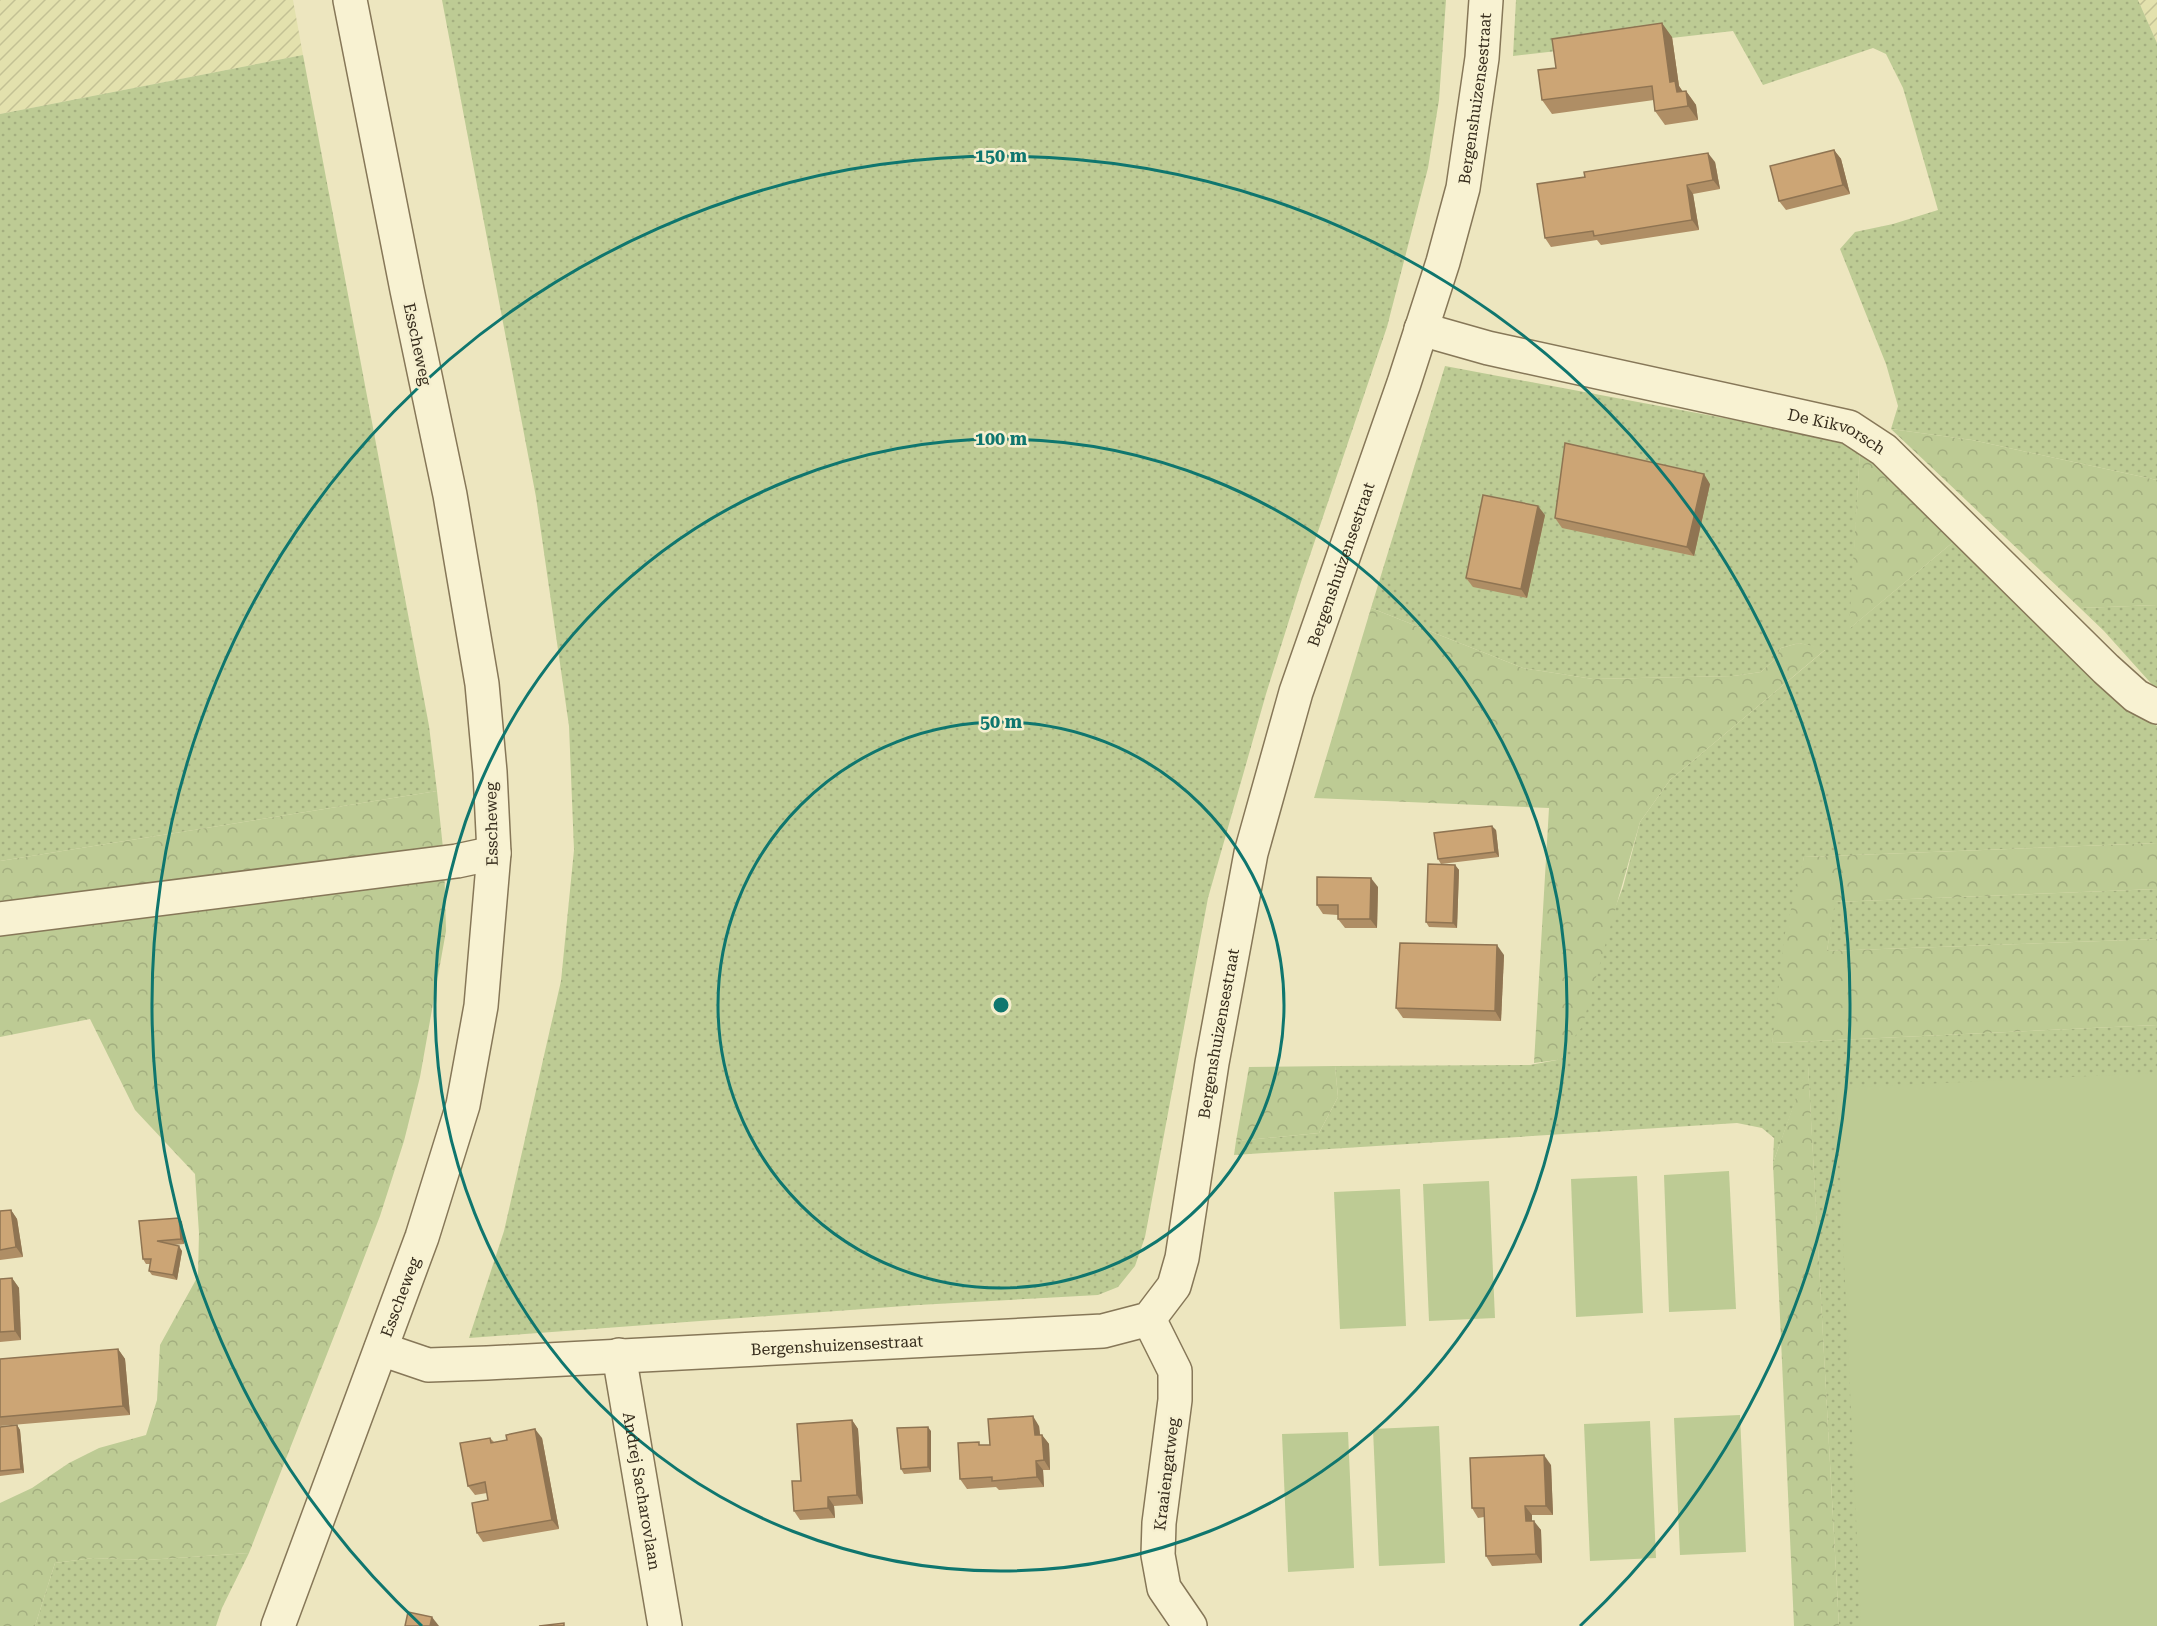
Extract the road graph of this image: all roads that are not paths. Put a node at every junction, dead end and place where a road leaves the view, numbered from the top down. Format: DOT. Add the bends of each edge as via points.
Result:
graph roads {
  1 [pos="350,0"];
  2 [pos="1486,0"];
  3 [pos="1421,329"];
  4 [pos="2157,707"];
  5 [pos="494,853"];
  6 [pos="0,920"];
  7 [pos="1149,1319"];
  8 [pos="381,1349"];
  9 [pos="619,1355"];
  10 [pos="278,1626"];
  11 [pos="664,1626"];
  12 [pos="1190,1626"];
  1 -- 5 [label="street, Esscheweg" via="452,506 482,684"];
  2 -- 3 [label="street, Bergenshuizensestraat" via="1482,58 1463,188"];
  3 -- 4 [label="street, De Kikvorsch" via="1488,348 1849,427 1884,450 2106,669 2136,696"];
  3 -- 7 [label="street, Bergenshuizensestraat" via="1296,692 1251,853 1212,1063 1182,1258 1174,1286"];
  5 -- 6 [label="street"];
  5 -- 8 [label="street, Esscheweg" via="481,1006 462,1105 422,1237"];
  7 -- 9 [label="street, Bergenshuizensestraat" via="1103,1331"];
  7 -- 12 [label="street, Kraaiengatweg" via="1175,1371 1158,1555 1164,1588"];
  8 -- 9 [label="street, Bergenshuizensestraat" via="428,1365"];
  8 -- 10 [label="street, Esscheweg"];
  9 -- 11 [label="street, Andrej Sacharovlaan"];
}
